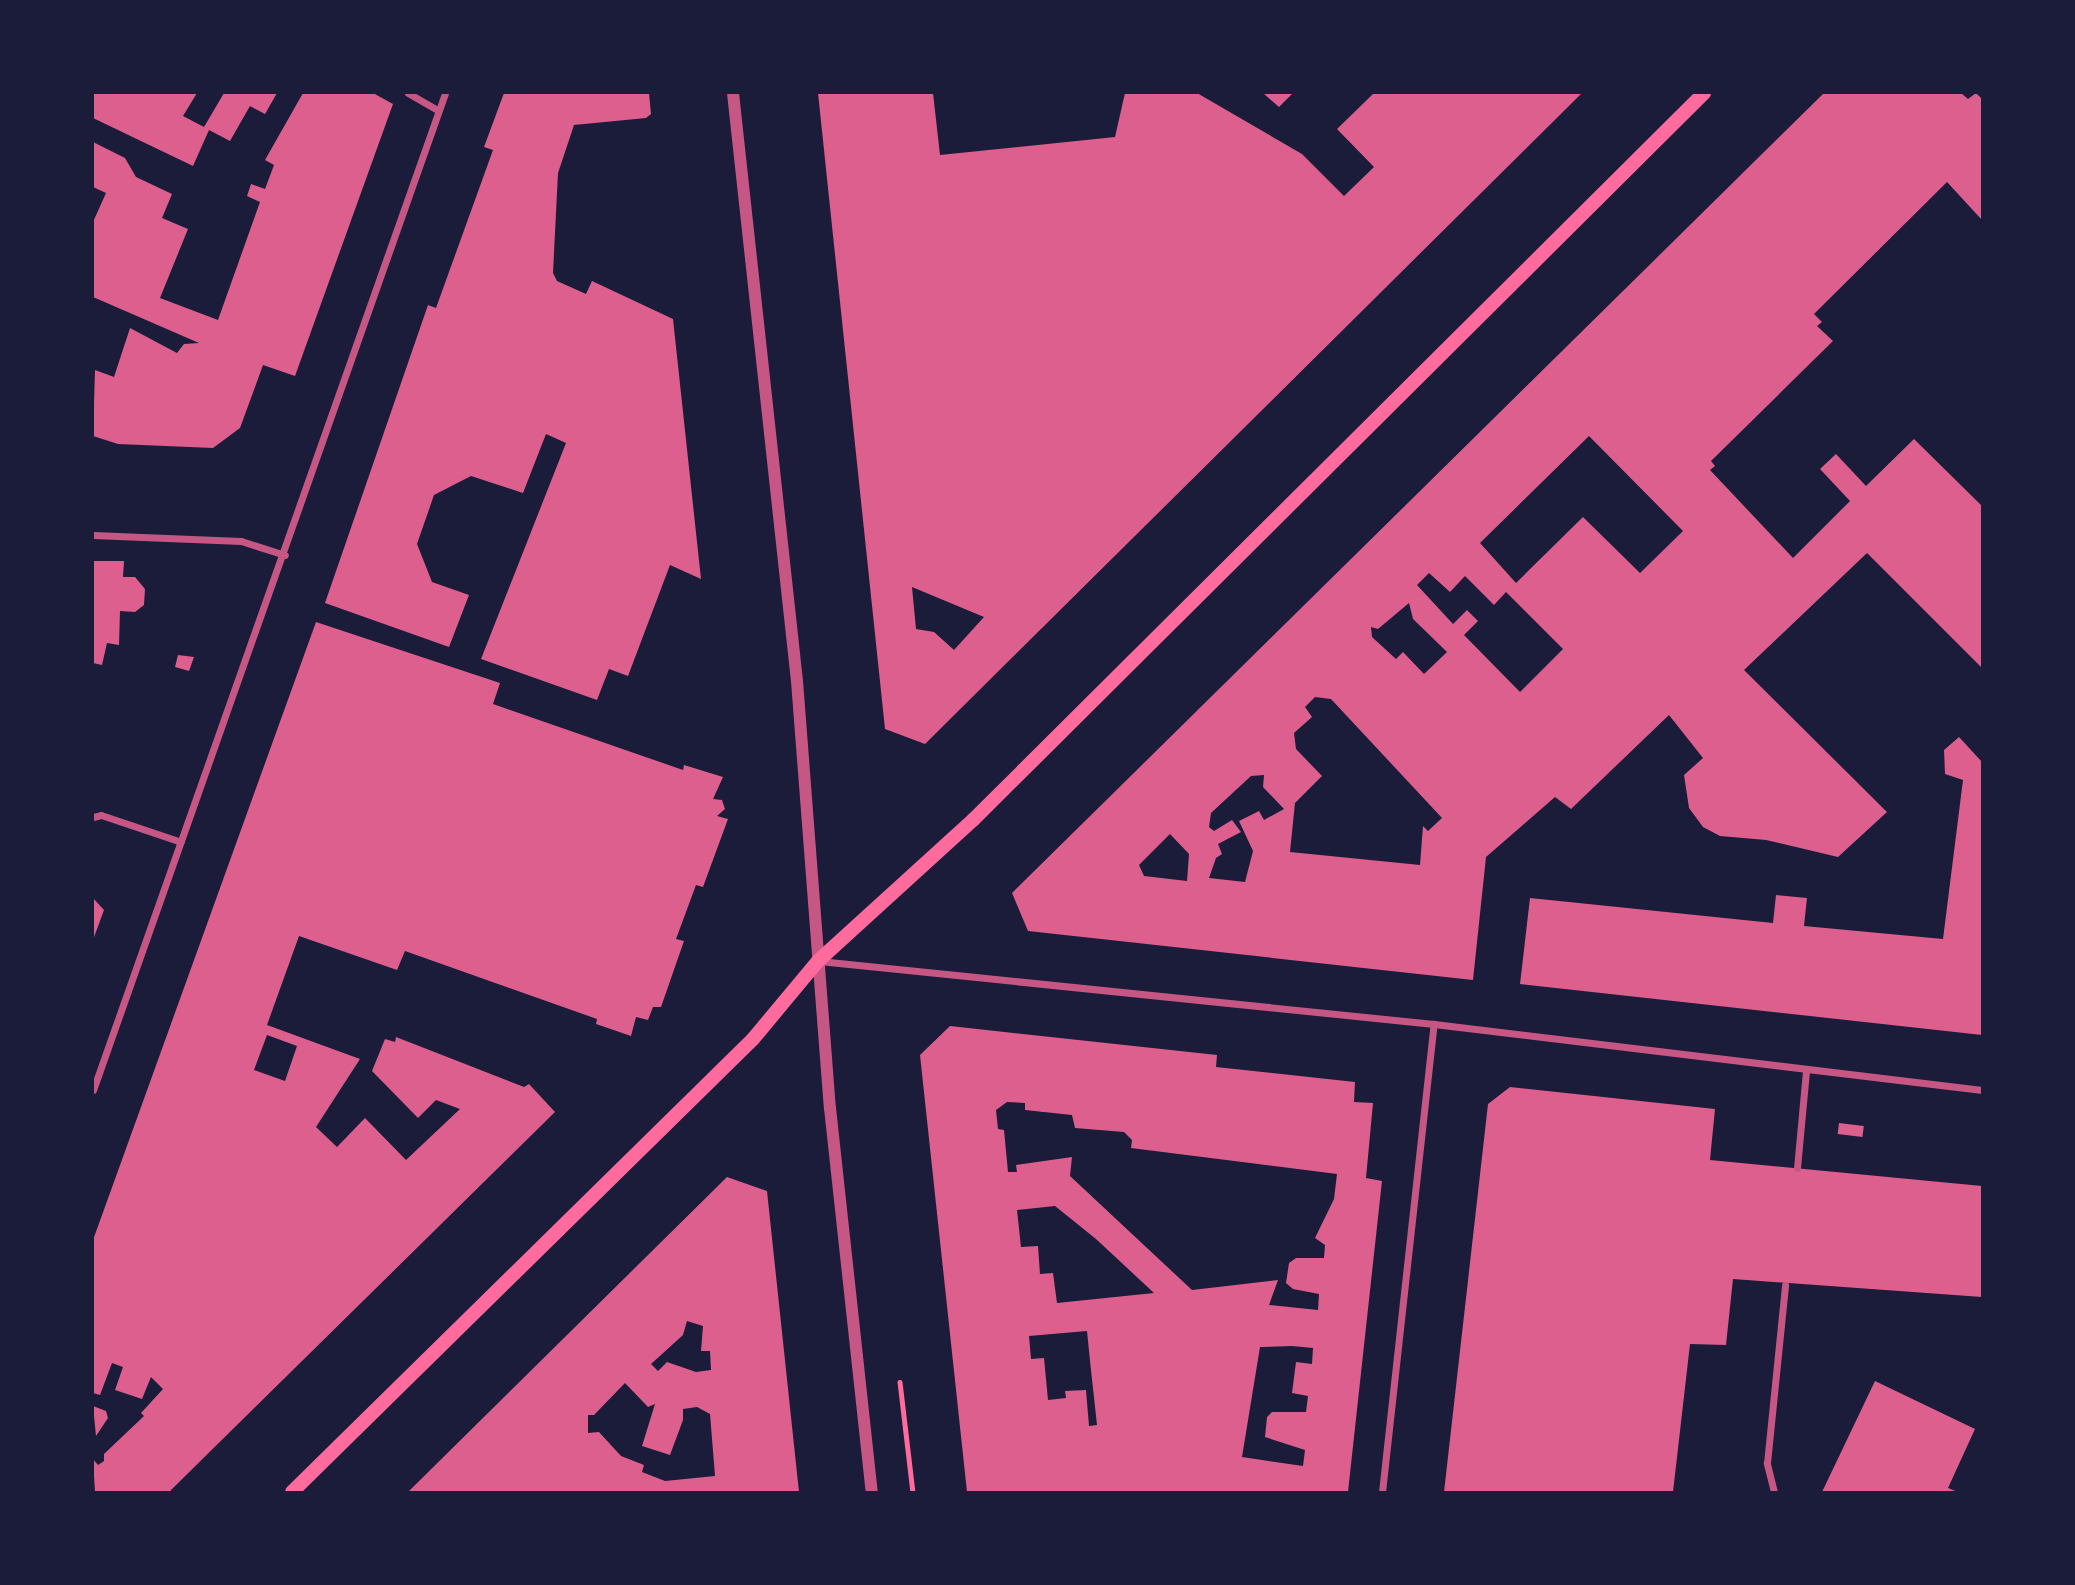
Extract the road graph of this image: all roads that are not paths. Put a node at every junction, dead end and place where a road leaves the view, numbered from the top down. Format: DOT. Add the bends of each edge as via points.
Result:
graph roads {
  1 [pos="408,93"];
  2 [pos="445,93"];
  3 [pos="733,93"];
  4 [pos="1704,93"];
  5 [pos="438,110"];
  6 [pos="93,535"];
  7 [pos="285,555"];
  8 [pos="93,817"];
  9 [pos="181,842"];
  10 [pos="818,961"];
  11 [pos="1434,1024"];
  12 [pos="1806,1071"];
  13 [pos="93,1090"];
  14 [pos="1982,1090"];
  15 [pos="1797,1168"];
  16 [pos="1785,1285"];
  17 [pos="292,1492"];
  18 [pos="872,1492"];
  19 [pos="1382,1492"];
  20 [pos="1774,1492"];
  1 -- 5 [label="street"];
  2 -- 5 [label="street"];
  3 -- 10 [label="street" via="797,681"];
  4 -- 10 [label="main road" via="972,820"];
  5 -- 7 [label="street"];
  6 -- 7 [label="street" via="241,541"];
  7 -- 9 [label="street"];
  8 -- 9 [label="street" via="100,815"];
  9 -- 13 [label="street"];
  10 -- 11 [label="street"];
  10 -- 17 [label="main road" via="753,1039"];
  10 -- 18 [label="street"];
  11 -- 12 [label="street"];
  11 -- 19 [label="street"];
  12 -- 14 [label="street"];
  12 -- 15 [label="street"];
  16 -- 20 [label="street" via="1767,1463"];
}
